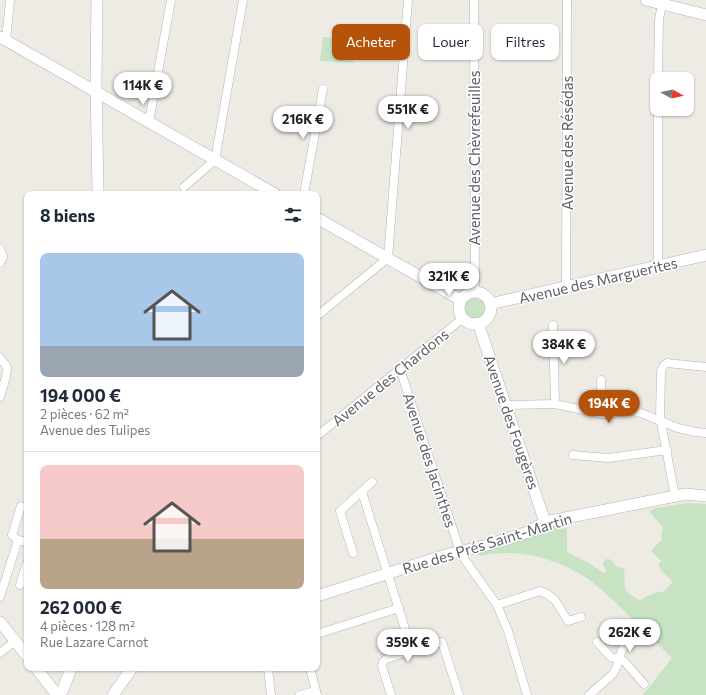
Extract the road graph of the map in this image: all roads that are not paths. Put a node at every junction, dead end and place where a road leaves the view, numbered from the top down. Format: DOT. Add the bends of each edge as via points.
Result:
graph roads {
  1 [pos="10,0"];
  2 [pos="97,0"];
  3 [pos="171,0"];
  4 [pos="243,0"];
  5 [pos="408,0"];
  6 [pos="474,0"];
  7 [pos="567,0"];
  8 [pos="646,0"];
  9 [pos="662,2"];
  10 [pos="706,15"];
  11 [pos="3,39"];
  12 [pos="658,72"];
  13 [pos="323,89"];
  14 [pos="97,92"];
  15 [pos="658,116"];
  16 [pos="149,122"];
  17 [pos="215,160"];
  18 [pos="184,187"];
  19 [pos="98,191"];
  20 [pos="270,191"];
  21 [pos="305,191"];
  22 [pos="320,220"];
  23 [pos="0,248"];
  24 [pos="706,256"];
  25 [pos="388,258"];
  26 [pos="0,263"];
  27 [pos="658,266"];
  28 [pos="566,287"];
  29 [pos="475,292"];
  30 [pos="461,300"];
  31 [pos="490,304"];
  32 [pos="320,314"];
  33 [pos="463,318"];
  34 [pos="478,323"];
  35 [pos="553,325"];
  36 [pos="0,358"];
  37 [pos="706,367"];
  38 [pos="400,369"];
  39 [pos="602,380"];
  40 [pos="0,397"];
  41 [pos="506,404"];
  42 [pos="555,404"];
  43 [pos="602,414"];
  44 [pos="661,422"];
  45 [pos="706,433"];
  46 [pos="320,434"];
  47 [pos="667,450"];
  48 [pos="573,455"];
  49 [pos="372,482"];
  50 [pos="362,492"];
  51 [pos="675,496"];
  52 [pos="706,496"];
  53 [pos="21,506"];
  54 [pos="545,522"];
  55 [pos="23,541"];
  56 [pos="460,551"];
  57 [pos="353,553"];
  58 [pos="24,572"];
  59 [pos="388,572"];
  60 [pos="20,585"];
  61 [pos="320,595"];
  62 [pos="0,597"];
  63 [pos="497,604"];
  64 [pos="399,608"];
  65 [pos="581,617"];
  66 [pos="0,622"];
  67 [pos="320,633"];
  68 [pos="638,633"];
  69 [pos="15,641"];
  70 [pos="597,642"];
  71 [pos="412,650"];
  72 [pos="24,652"];
  73 [pos="0,653"];
  74 [pos="619,659"];
  75 [pos="38,671"];
  76 [pos="70,671"];
  77 [pos="130,671"];
  78 [pos="268,671"];
  79 [pos="311,671"];
  80 [pos="644,684"];
  81 [pos="317,693"];
  82 [pos="58,695"];
  83 [pos="113,695"];
  84 [pos="271,695"];
  85 [pos="300,695"];
  86 [pos="391,695"];
  87 [pos="459,695"];
  88 [pos="527,695"];
  89 [pos="589,695"];
  1 -- 11 [label="street"];
  2 -- 14 [label="street"];
  3 -- 16 [label="street"];
  4 -- 17 [label="street"];
  5 -- 25 [label="street"];
  6 -- 29 [label="street, Avenue des Chèvrefeuilles"];
  7 -- 28 [label="street, Avenue des Résédas"];
  8 -- 9 [label="street"];
  9 -- 10 [label="street"];
  9 -- 12 [label="street" via="658,19"];
  11 -- 14 [label="street"];
  13 -- 21 [label="street"];
  14 -- 16 [label="street"];
  14 -- 19 [label="street"];
  15 -- 27 [label="street"];
  16 -- 17 [label="street"];
  17 -- 18 [label="street"];
  17 -- 20 [label="street"];
  22 -- 25 [label="street"];
  23 -- 26 [label="street" via="3,257"];
  24 -- 27 [label="street, Avenue des Marguerites"];
  25 -- 30 [label="street"];
  25 -- 32 [label="street"];
  27 -- 28 [label="street, Avenue des Marguerites"];
  28 -- 31 [label="street, Avenue des Marguerites"];
  29 -- 30 [label="street" via="467,294"];
  29 -- 31 [label="street" via="484,295"];
  30 -- 33 [label="street" via="459,309"];
  31 -- 34 [label="street" via="489,314"];
  33 -- 34 [label="street" via="470,323"];
  33 -- 38 [label="street, Avenue des Chardons"];
  34 -- 41 [label="street, Avenue des Fougères"];
  35 -- 42 [label="street"];
  36 -- 40 [label="street" via="7,367"];
  37 -- 44 [label="street" via="671,362 664,365 661,371"];
  38 -- 46 [label="street, Avenue des Chardons"];
  38 -- 56 [label="street, Avenue des Jacinthes"];
  39 -- 43 [label="street"];
  41 -- 42 [label="street"];
  41 -- 54 [label="street, Avenue des Fougères"];
  42 -- 43 [label="street"];
  43 -- 44 [label="street" via="633,411"];
  44 -- 45 [label="street"];
  44 -- 47 [label="street"];
  47 -- 48 [label="street" via="608,458"];
  47 -- 51 [label="street"];
  49 -- 50 [label="street"];
  50 -- 57 [label="street" via="340,511"];
  50 -- 59 [label="street"];
  51 -- 52 [label="street, Rue des Prés Saint-Martin"];
  51 -- 54 [label="street, Rue des Prés Saint-Martin"];
  53 -- 55 [label="street" via="12,535"];
  54 -- 56 [label="street, Rue des Prés Saint-Martin" via="528,532"];
  55 -- 62 [label="street"];
  56 -- 59 [label="street, Rue des Prés Saint-Martin"];
  56 -- 63 [label="street, Avenue des Jacinthes"];
  58 -- 60 [label="street"];
  59 -- 61 [label="street, Rue des Prés Saint-Martin"];
  59 -- 64 [label="street"];
  63 -- 65 [label="street" via="540,591 556,600 568,621"];
  63 -- 88 [label="street, Avenue des Jacinthes"];
  64 -- 67 [label="street"];
  64 -- 71 [label="street"];
  66 -- 69 [label="street"];
  68 -- 74 [label="street" via="622,649"];
  69 -- 72 [label="street"];
  69 -- 73 [label="street"];
  70 -- 74 [label="street" via="611,657"];
  71 -- 86 [label="street" via="383,662"];
  71 -- 87 [label="street" via="442,642"];
  74 -- 80 [label="street" via="624,661"];
  74 -- 89 [label="street" via="613,674"];
  75 -- 82 [label="street"];
  76 -- 82 [label="street" via="63,690"];
  77 -- 83 [label="street"];
  78 -- 84 [label="street"];
  79 -- 81 [label="street"];
  81 -- 85 [label="street"];
}
